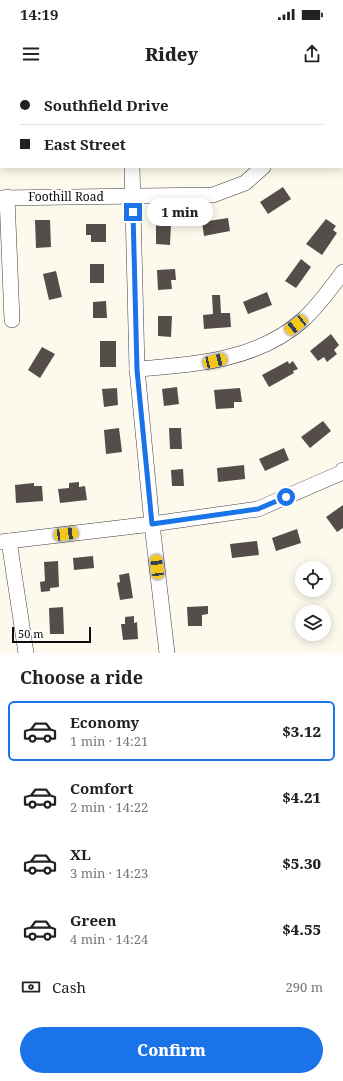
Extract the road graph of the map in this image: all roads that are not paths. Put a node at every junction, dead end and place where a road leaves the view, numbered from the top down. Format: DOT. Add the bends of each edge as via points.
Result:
graph roads {
  1 [pos="132,168"];
  2 [pos="262,168"];
  3 [pos="133,196"];
  4 [pos="4,197"];
  5 [pos="343,272"];
  6 [pos="12,320"];
  7 [pos="137,370"];
  8 [pos="343,470"];
  9 [pos="152,524"];
  10 [pos="4,542"];
  11 [pos="26,653"];
  12 [pos="167,653"];
  1 -- 3 [label="street"];
  2 -- 3 [label="street, Foothill Road" via="245,183 213,195"];
  3 -- 4 [label="street, Foothill Road"];
  3 -- 7 [label="street"];
  4 -- 6 [label="street"];
  5 -- 7 [label="street" via="303,320 261,346 215,361"];
  7 -- 9 [label="street"];
  8 -- 9 [label="street" via="258,509"];
  9 -- 10 [label="street"];
  9 -- 12 [label="street"];
  10 -- 11 [label="street"];
}
